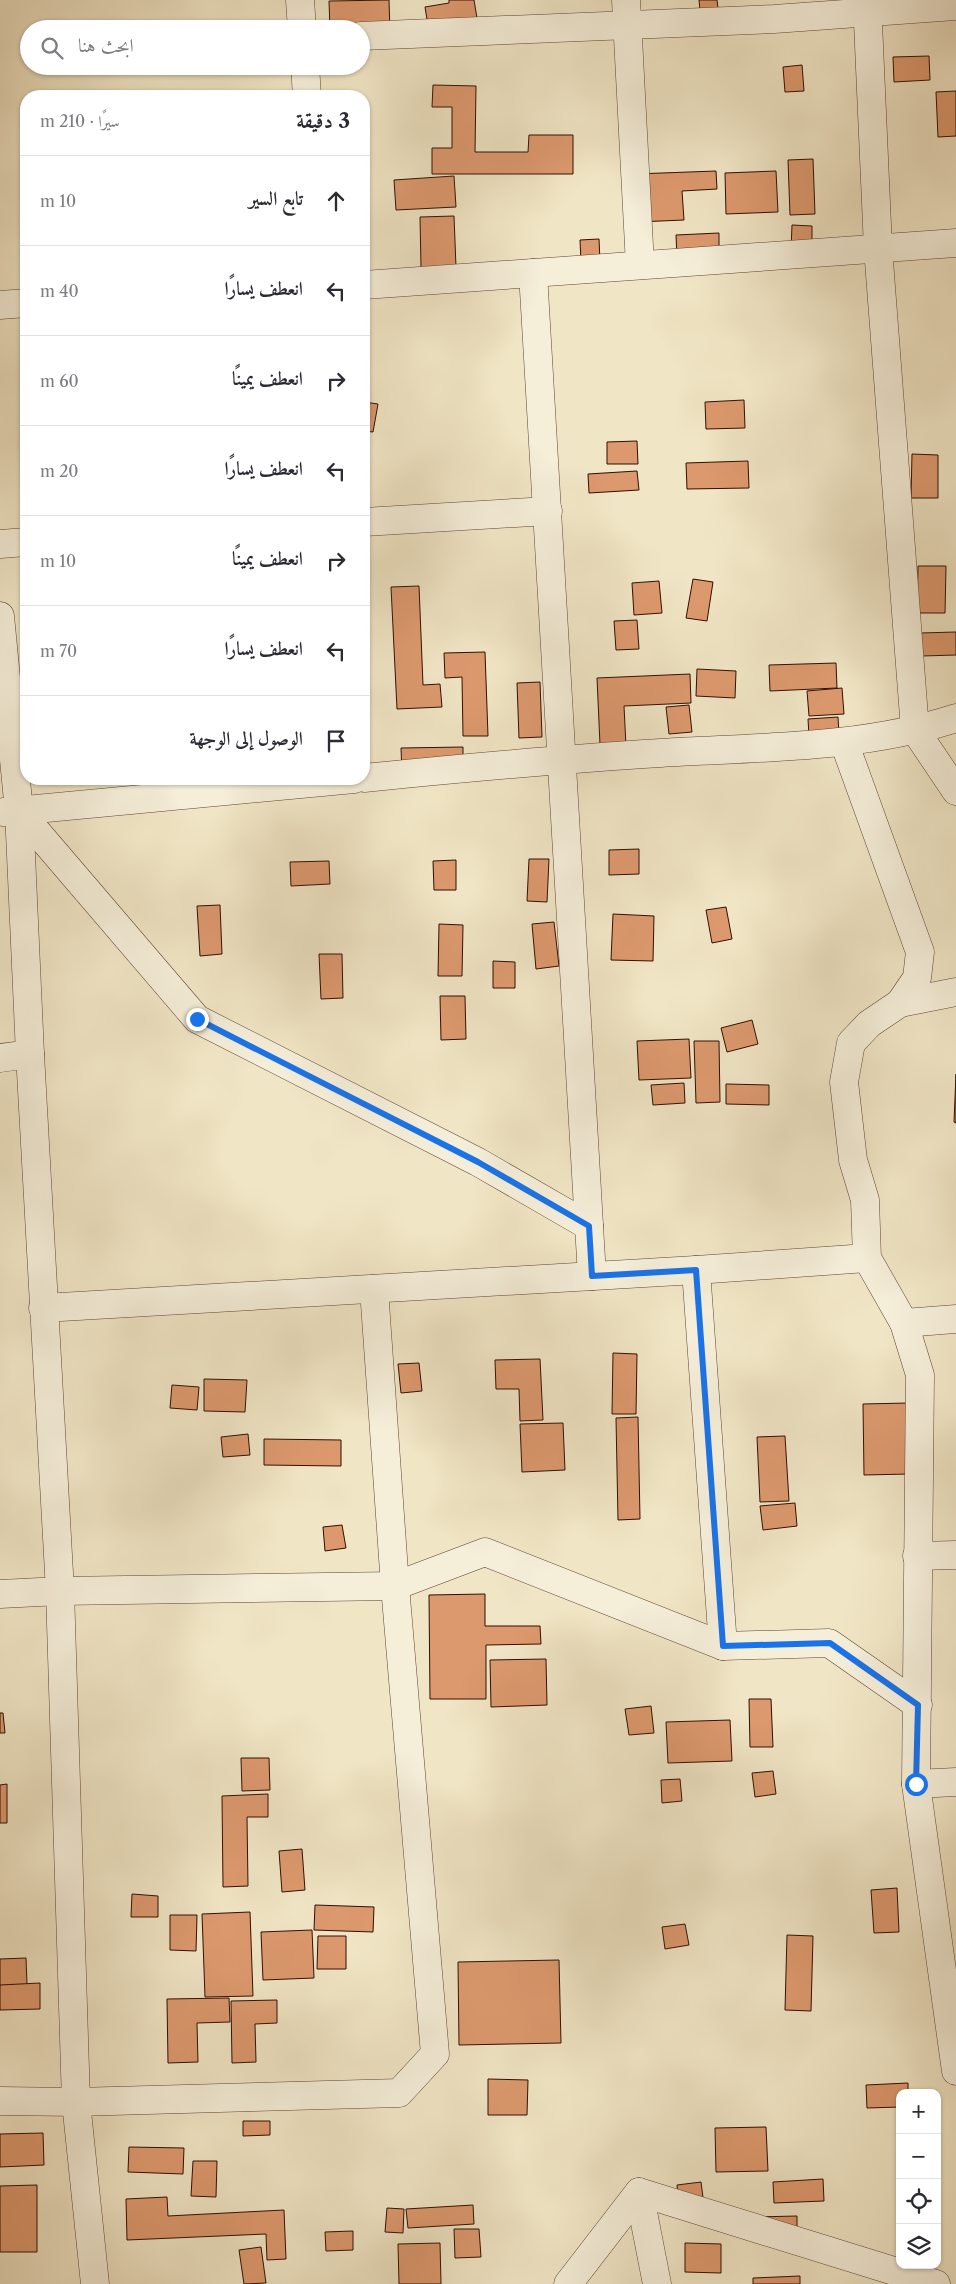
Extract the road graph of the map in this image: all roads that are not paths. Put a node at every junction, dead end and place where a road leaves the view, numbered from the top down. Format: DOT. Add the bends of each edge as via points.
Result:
graph roads {
  1 [pos="300,0"];
  2 [pos="867,6"];
  3 [pos="956,6"];
  4 [pos="627,13"];
  5 [pos="301,20"];
  6 [pos="370,35"];
  7 [pos="306,75"];
  8 [pos="307,90"];
  9 [pos="956,243"];
  10 [pos="878,248"];
  11 [pos="640,265"];
  12 [pos="533,273"];
  13 [pos="370,285"];
  14 [pos="20,303"];
  15 [pos="0,305"];
  16 [pos="548,511"];
  17 [pos="370,522"];
  18 [pos="20,542"];
  19 [pos="0,544"];
  20 [pos="0,616"];
  21 [pos="956,718"];
  22 [pos="915,730"];
  23 [pos="844,742"];
  24 [pos="562,759"];
  25 [pos="370,777"];
  26 [pos="291,785"];
  27 [pos="956,791"];
  28 [pos="9,812"];
  29 [pos="956,992"];
  30 [pos="900,1003"];
  31 [pos="30,1054"];
  32 [pos="0,1058"];
  33 [pos="589,1226"];
  34 [pos="867,1258"];
  35 [pos="696,1270"];
  36 [pos="592,1276"];
  37 [pos="374,1289"];
  38 [pos="43,1308"];
  39 [pos="956,1319"];
  40 [pos="904,1323"];
  41 [pos="956,1555"];
  42 [pos="917,1556"];
  43 [pos="395,1586"];
  44 [pos="60,1591"];
  45 [pos="0,1594"];
  46 [pos="723,1646"];
  47 [pos="918,1705"];
  48 [pos="956,1782"];
  49 [pos="916,1784"];
  50 [pos="956,2071"];
  51 [pos="0,2101"];
  52 [pos="76,2102"];
  53 [pos="639,2192"];
  54 [pos="95,2284"];
  55 [pos="568,2284"];
  56 [pos="657,2284"];
  57 [pos="936,2284"];
  1 -- 5 [label="street"];
  2 -- 3 [label="street"];
  2 -- 4 [label="street" via="774,20"];
  2 -- 10 [label="street"];
  4 -- 6 [label="street"];
  4 -- 11 [label="street"];
  7 -- 8 [label="street"];
  9 -- 10 [label="street"];
  10 -- 11 [label="street"];
  10 -- 22 [label="street"];
  11 -- 12 [label="street"];
  12 -- 13 [label="street"];
  12 -- 16 [label="street"];
  14 -- 15 [label="street"];
  16 -- 17 [label="street"];
  16 -- 24 [label="street"];
  18 -- 19 [label="street"];
  20 -- 28 [label="street"];
  21 -- 22 [label="street"];
  22 -- 23 [label="street"];
  22 -- 27 [label="street"];
  23 -- 24 [label="street"];
  23 -- 30 [label="street" via="920,952 917,978"];
  24 -- 25 [label="street"];
  24 -- 33 [label="street"];
  26 -- 28 [label="street"];
  28 -- 31 [label="street"];
  28 -- 33 [label="street" via="197,1019 478,1162"];
  29 -- 30 [label="street"];
  30 -- 34 [label="street" via="869,1024 851,1043 844,1082 853,1160 865,1200"];
  31 -- 32 [label="street"];
  31 -- 38 [label="street"];
  33 -- 36 [label="street"];
  34 -- 35 [label="street"];
  34 -- 40 [label="street"];
  35 -- 36 [label="street"];
  35 -- 46 [label="street"];
  36 -- 37 [label="street"];
  37 -- 38 [label="street"];
  37 -- 43 [label="street"];
  38 -- 44 [label="street"];
  39 -- 40 [label="street"];
  40 -- 42 [label="street" via="920,1375"];
  41 -- 42 [label="street"];
  42 -- 47 [label="street"];
  43 -- 44 [label="street"];
  43 -- 46 [label="street" via="484,1552"];
  43 -- 52 [label="street" via="435,2054 400,2093"];
  44 -- 45 [label="street"];
  44 -- 52 [label="street"];
  46 -- 47 [label="street" via="830,1643"];
  47 -- 49 [label="street"];
  48 -- 49 [label="street"];
  49 -- 50 [label="street"];
  51 -- 52 [label="street"];
  52 -- 54 [label="street"];
  53 -- 55 [label="street"];
  53 -- 56 [label="street"];
  53 -- 57 [label="street"];
}
